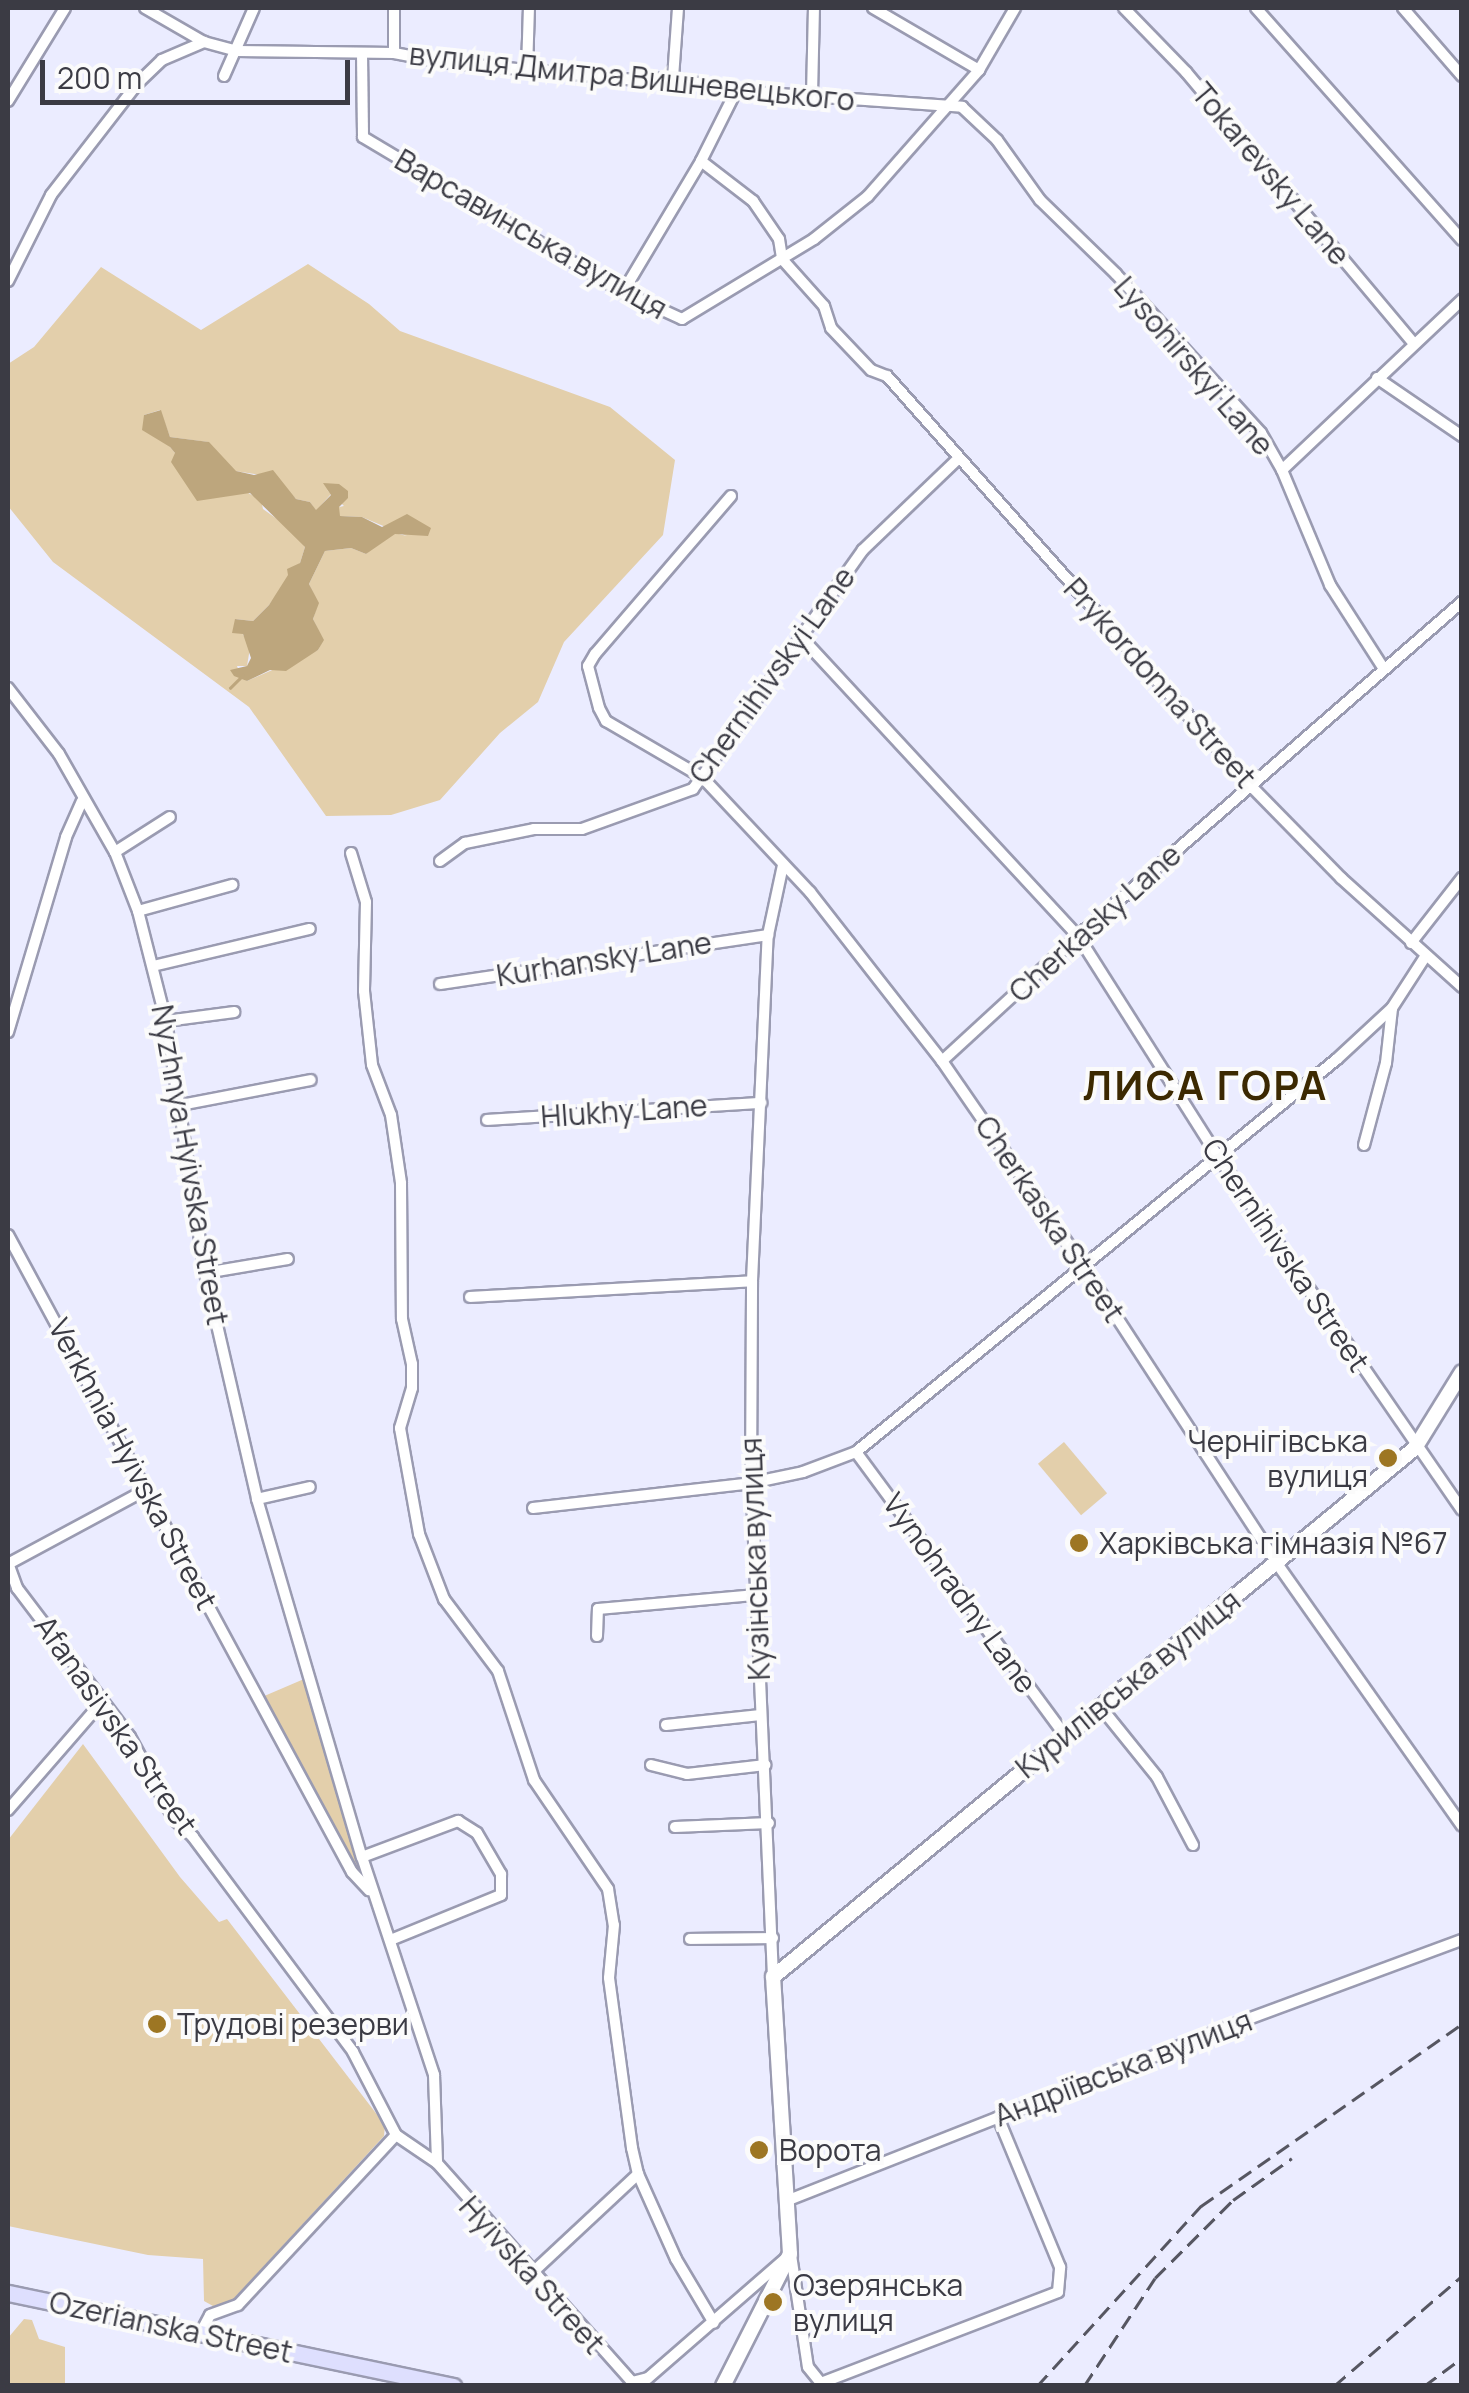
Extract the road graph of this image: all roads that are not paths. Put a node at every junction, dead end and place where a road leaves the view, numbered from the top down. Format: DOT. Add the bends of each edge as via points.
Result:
graph roads {
  1 [pos="65,8"];
  2 [pos="145,8"];
  3 [pos="254,8"];
  4 [pos="394,8"];
  5 [pos="530,8"];
  6 [pos="678,8"];
  7 [pos="814,8"];
  8 [pos="872,8"];
  9 [pos="1015,8"];
  10 [pos="1124,8"];
  11 [pos="1256,8"];
  12 [pos="1402,8"];
  13 [pos="204,42"];
  14 [pos="237,51"];
  15 [pos="362,53"];
  16 [pos="394,54"];
  17 [pos="527,70"];
  18 [pos="979,70"];
  19 [pos="224,76"];
  20 [pos="1462,76"];
  21 [pos="674,78"];
  22 [pos="736,91"];
  23 [pos="812,95"];
  24 [pos="8,101"];
  25 [pos="949,108"];
  26 [pos="702,161"];
  27 [pos="1462,240"];
  28 [pos="782,259"];
  29 [pos="8,281"];
  30 [pos="623,292"];
  31 [pos="1462,300"];
  32 [pos="1414,344"];
  33 [pos="1378,378"];
  34 [pos="1462,436"];
  35 [pos="958,459"];
  36 [pos="1282,470"];
  37 [pos="731,496"];
  38 [pos="1462,602"];
  39 [pos="800,636"];
  40 [pos="1384,669"];
  41 [pos="8,688"];
  42 [pos="702,777"];
  43 [pos="1250,786"];
  44 [pos="82,801"];
  45 [pos="170,817"];
  46 [pos="115,852"];
  47 [pos="352,853"];
  48 [pos="440,861"];
  49 [pos="783,865"];
  50 [pos="1462,878"];
  51 [pos="232,885"];
  52 [pos="138,911"];
  53 [pos="310,928"];
  54 [pos="768,935"];
  55 [pos="1078,936"];
  56 [pos="1411,944"];
  57 [pos="1425,957"];
  58 [pos="153,966"];
  59 [pos="440,984"];
  60 [pos="1462,986"];
  61 [pos="1392,1008"];
  62 [pos="234,1012"];
  63 [pos="166,1021"];
  64 [pos="8,1032"];
  65 [pos="942,1061"];
  66 [pos="311,1080"];
  67 [pos="760,1103"];
  68 [pos="181,1105"];
  69 [pos="488,1120"];
  70 [pos="1364,1144"];
  71 [pos="1218,1155"];
  72 [pos="8,1235"];
  73 [pos="288,1259"];
  74 [pos="1082,1264"];
  75 [pos="205,1273"];
  76 [pos="752,1281"];
  77 [pos="470,1297"];
  78 [pos="1462,1372"];
  79 [pos="1416,1448"];
  80 [pos="856,1452"];
  81 [pos="751,1484"];
  82 [pos="310,1487"];
  83 [pos="147,1488"];
  84 [pos="257,1499"];
  85 [pos="533,1508"];
  86 [pos="1462,1510"];
  87 [pos="8,1563"];
  88 [pos="1278,1564"];
  89 [pos="756,1595"];
  90 [pos="597,1636"];
  91 [pos="102,1702"];
  92 [pos="1099,1705"];
  93 [pos="760,1715"];
  94 [pos="666,1725"];
  95 [pos="1064,1734"];
  96 [pos="651,1764"];
  97 [pos="765,1766"];
  98 [pos="8,1810"];
  99 [pos="769,1823"];
  100 [pos="1462,1826"];
  101 [pos="674,1828"];
  102 [pos="1193,1845"];
  103 [pos="362,1856"];
  104 [pos="374,1894"];
  105 [pos="773,1938"];
  106 [pos="690,1939"];
  107 [pos="391,1940"];
  108 [pos="1462,1940"];
  109 [pos="773,1977"];
  110 [pos="998,2117"];
  111 [pos="396,2135"];
  112 [pos="437,2164"];
  113 [pos="638,2174"];
  114 [pos="786,2201"];
  115 [pos="790,2254"];
  116 [pos="532,2274"];
  117 [pos="8,2293"];
  118 [pos="714,2323"];
  119 [pos="202,2332"];
  120 [pos="822,2383"];
  121 [pos="453,2386"];
  122 [pos="724,2386"];
  1 -- 24 [label="street"];
  2 -- 13 [label="street, вулиця Дмитра Вишневецького"];
  3 -- 14 [label="street"];
  4 -- 16 [label="street"];
  5 -- 17 [label="street"];
  6 -- 21 [label="street"];
  7 -- 23 [label="street"];
  8 -- 18 [label="street"];
  9 -- 18 [label="street, Варсавинська вулиця"];
  10 -- 32 [label="street, Tokarevsky Lane" via="1186,72"];
  11 -- 27 [label="street"];
  12 -- 20 [label="street"];
  13 -- 14 [label="street, вулиця Дмитра Вишневецького"];
  13 -- 29 [label="street" via="162,60 138,83 50,195"];
  14 -- 15 [label="street, вулиця Дмитра Вишневецького"];
  14 -- 19 [label="street"];
  15 -- 16 [label="street, вулиця Дмитра Вишневецького"];
  15 -- 30 [label="street, Варсавинська вулиця" via="362,138"];
  16 -- 17 [label="street, вулиця Дмитра Вишневецького"];
  17 -- 21 [label="street, вулиця Дмитра Вишневецького"];
  18 -- 25 [label="street, Варсавинська вулиця"];
  21 -- 22 [label="street, вулиця Дмитра Вишневецького"];
  22 -- 23 [label="street, вулиця Дмитра Вишневецького"];
  22 -- 26 [label="street"];
  23 -- 25 [label="street, вулиця Дмитра Вишневецького"];
  25 -- 28 [label="street, Варсавинська вулиця" via="848,215"];
  25 -- 36 [label="street, Lysohirskyi Lane" via="972,113 997,140 1040,200 1261,433"];
  26 -- 28 [label="street, Prykordonna Street" via="753,202 779,239"];
  26 -- 30 [label="street"];
  28 -- 30 [label="street, Варсавинська вулиця" via="682,319"];
  28 -- 35 [label="street, Prykordonna Street" via="824,306 830,328 872,370 887,376"];
  31 -- 32 [label="street"];
  32 -- 33 [label="street"];
  33 -- 34 [label="street"];
  33 -- 36 [label="street"];
  35 -- 39 [label="street, Chernihivskyi Lane" via="863,550"];
  35 -- 43 [label="street, Prykordonna Street"];
  36 -- 40 [label="street, Lysohirskyi Lane" via="1330,585"];
  37 -- 42 [label="street, Cherkaska Street" via="588,666 606,722"];
  38 -- 40 [label="street, Cherkasky Lane"];
  39 -- 42 [label="street, Chernihivskyi Lane"];
  39 -- 55 [label="street, Chernihivska Street"];
  40 -- 43 [label="street, Cherkasky Lane"];
  41 -- 44 [label="street, Nyzhnya Hyivska Street" via="59,754"];
  42 -- 48 [label="street, Chernihivskyi Lane" via="694,789 626,816 582,829 505,833 465,843"];
  42 -- 49 [label="street, Cherkaska Street"];
  43 -- 55 [label="street, Cherkasky Lane"];
  43 -- 56 [label="street, Prykordonna Street"];
  44 -- 46 [label="street, Nyzhnya Hyivska Street"];
  44 -- 64 [label="street"];
  45 -- 46 [label="street"];
  46 -- 52 [label="street, Nyzhnya Hyivska Street"];
  47 -- 113 [label="street" via="366,902 364,991 372,1065 391,1115 401,1183 402,1319 412,1364 400,1428 407,1480 444,1599 498,1671 534,1780 608,1890 614,1909 612,2004"];
  49 -- 54 [label="street, Кузінська вулиця"];
  49 -- 65 [label="street, Cherkaska Street"];
  50 -- 56 [label="street"];
  51 -- 52 [label="street"];
  52 -- 58 [label="street, Nyzhnya Hyivska Street"];
  53 -- 58 [label="street"];
  54 -- 59 [label="street, Kurhansky Lane"];
  54 -- 67 [label="street, Кузінська вулиця"];
  55 -- 65 [label="street, Cherkasky Lane"];
  55 -- 71 [label="street, Chernihivska Street"];
  56 -- 57 [label="street, Prykordonna Street"];
  57 -- 60 [label="street, Prykordonna Street"];
  57 -- 61 [label="street"];
  58 -- 63 [label="street, Nyzhnya Hyivska Street"];
  61 -- 70 [label="street" via="1386,1063"];
  61 -- 71 [label="street"];
  62 -- 63 [label="street"];
  63 -- 68 [label="street, Nyzhnya Hyivska Street"];
  65 -- 74 [label="street, Cherkaska Street"];
  66 -- 68 [label="street"];
  67 -- 69 [label="street, Hlukhy Lane"];
  67 -- 76 [label="street, Кузінська вулиця"];
  68 -- 75 [label="street, Nyzhnya Hyivska Street"];
  71 -- 74 [label="street"];
  71 -- 79 [label="street, Chernihivska Street"];
  72 -- 83 [label="street, Verkhnia Hyivska Street"];
  73 -- 75 [label="street"];
  74 -- 80 [label="street"];
  74 -- 88 [label="street, Cherkaska Street"];
  75 -- 84 [label="street, Nyzhnya Hyivska Street"];
  76 -- 77 [label="street"];
  76 -- 81 [label="street, Кузінська вулиця"];
  78 -- 79 [label="main road, Курилівська вулиця"];
  79 -- 86 [label="street, Chernihivska Street"];
  79 -- 88 [label="main road, Курилівська вулиця"];
  80 -- 81 [label="street"];
  80 -- 95 [label="street, Vynohradny Lane"];
  81 -- 85 [label="street"];
  81 -- 89 [label="street, Кузінська вулиця"];
  82 -- 84 [label="street"];
  83 -- 87 [label="street"];
  83 -- 104 [label="street, Verkhnia Hyivska Street" via="352,1872"];
  84 -- 103 [label="street, Nyzhnya Hyivska Street"];
  87 -- 91 [label="street, Afanasivska Street" via="18,1588"];
  88 -- 92 [label="main road, Курилівська вулиця"];
  88 -- 100 [label="street, Cherkaska Street"];
  89 -- 90 [label="street" via="598,1609"];
  89 -- 93 [label="street, Кузінська вулиця"];
  91 -- 98 [label="street"];
  91 -- 111 [label="street, Afanasivska Street" via="130,1737 174,1819 353,2052"];
  92 -- 95 [label="main road, Курилівська вулиця"];
  92 -- 102 [label="street" via="1157,1777"];
  93 -- 94 [label="street"];
  93 -- 97 [label="street, Кузінська вулиця"];
  95 -- 109 [label="main road, Курилівська вулиця"];
  96 -- 97 [label="street" via="687,1774"];
  97 -- 99 [label="street, Кузінська вулиця"];
  99 -- 101 [label="street"];
  99 -- 105 [label="street, Кузінська вулиця"];
  103 -- 104 [label="street"];
  103 -- 107 [label="street" via="458,1822 477,1832 501,1874 502,1895"];
  104 -- 107 [label="street"];
  105 -- 106 [label="street"];
  105 -- 109 [label="street, Кузінська вулиця"];
  107 -- 112 [label="street" via="434,2075"];
  108 -- 110 [label="street, Андріївська вулиця"];
  109 -- 114 [label="main road, Кузінська вулиця"];
  110 -- 114 [label="street, Андріївська вулиця"];
  110 -- 120 [label="street" via="1060,2267 1058,2292"];
  111 -- 112 [label="street, Hyivska Street"];
  111 -- 119 [label="street" via="238,2305 210,2316"];
  112 -- 116 [label="street, Hyivska Street"];
  113 -- 116 [label="street"];
  113 -- 118 [label="street"];
  114 -- 115 [label="main road, Кузінська вулиця"];
  115 -- 118 [label="street"];
  115 -- 120 [label="street, Кузінська вулиця" via="808,2368"];
  115 -- 122 [label="main road"];
  116 -- 118 [label="street, Hyivska Street" via="632,2382 648,2378"];
  117 -- 119 [label="main road, Ozerianska Street"];
  119 -- 121 [label="main road, Ozerianska Street"];
}
